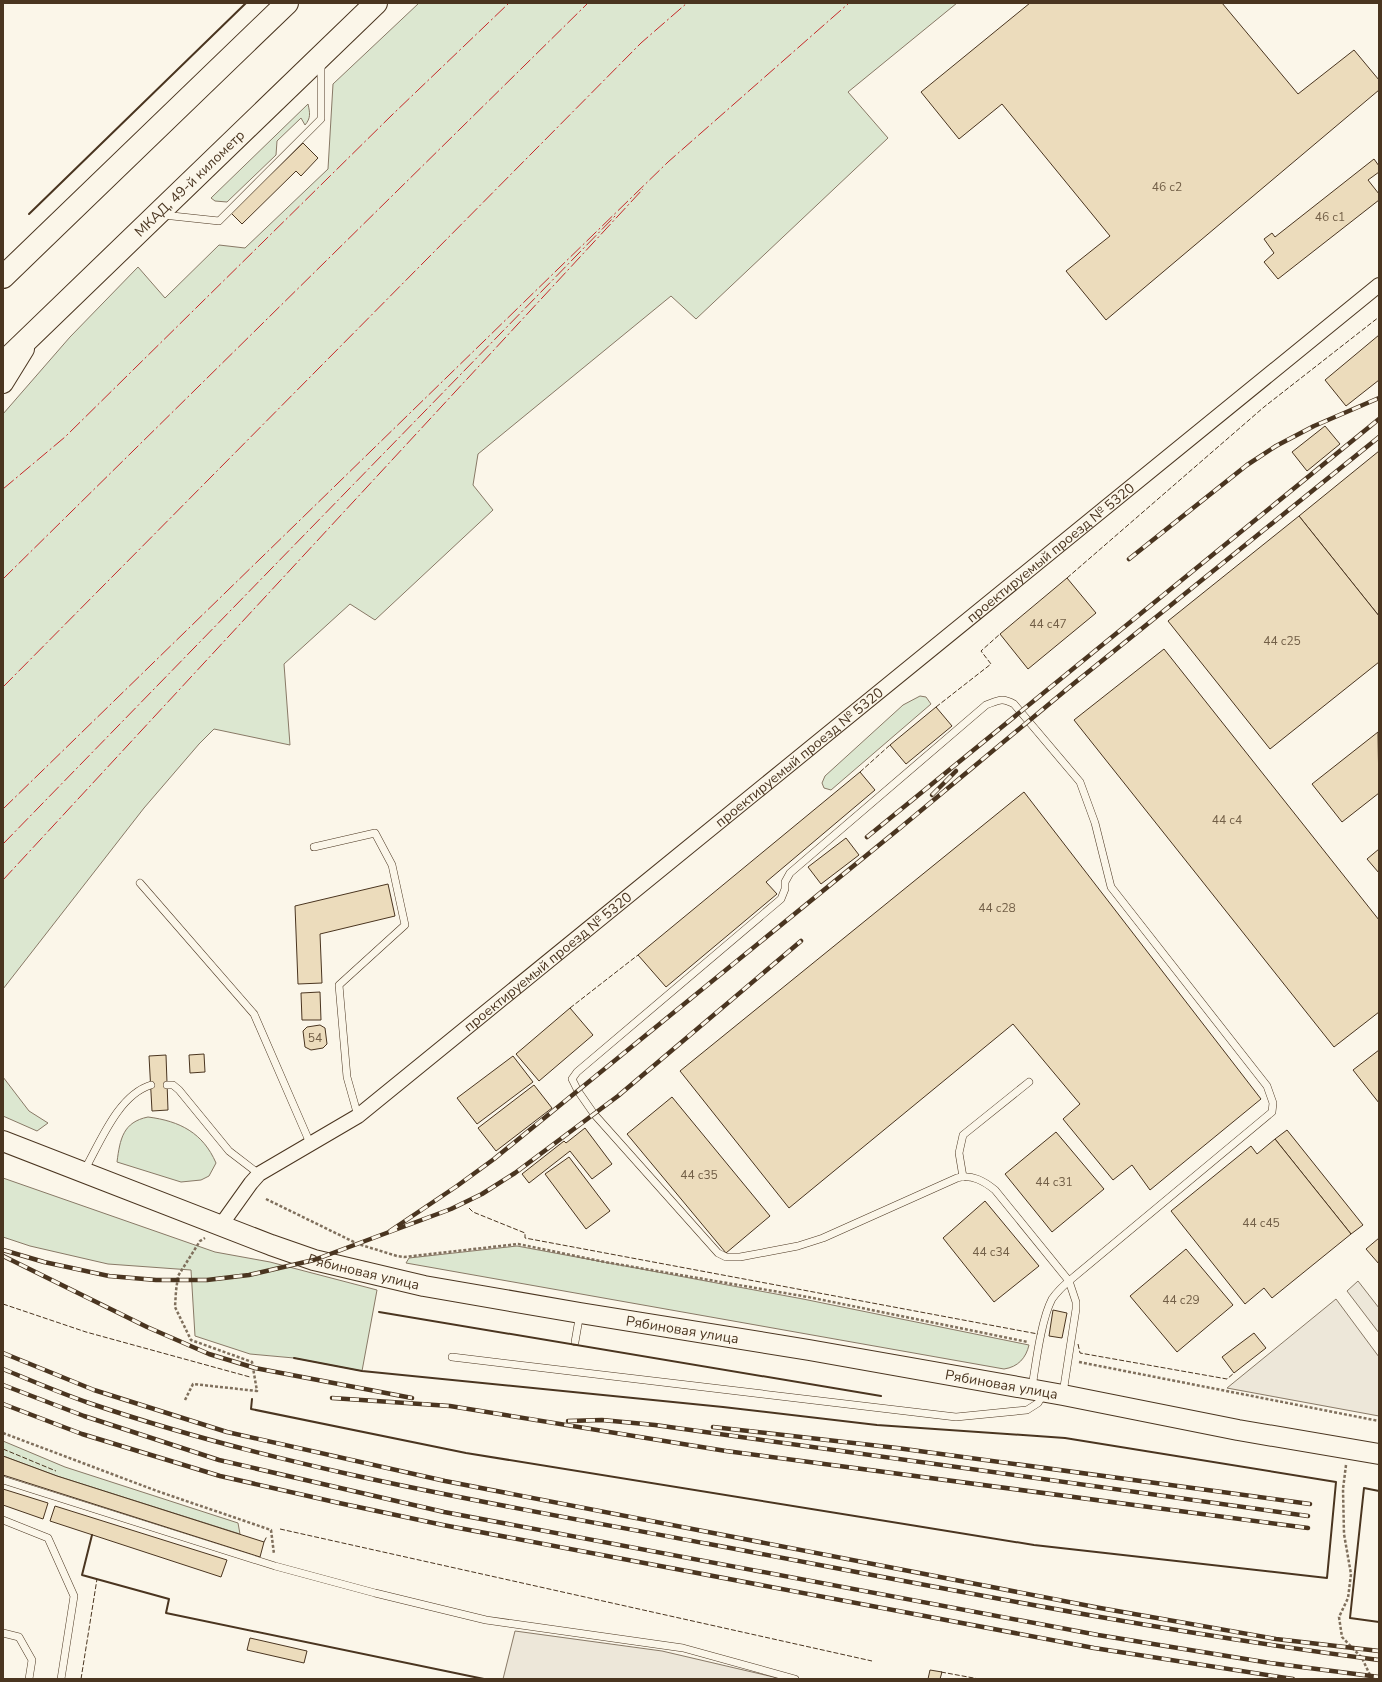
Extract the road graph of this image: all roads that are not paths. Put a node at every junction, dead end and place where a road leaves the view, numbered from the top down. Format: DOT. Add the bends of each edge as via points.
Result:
graph roads {
  1 [pos="287,3"];
  2 [pos="376,3"];
  3 [pos="320,57"];
  4 [pos="157,214"];
  5 [pos="3,277"];
  6 [pos="1379,285"];
  7 [pos="30,337"];
  8 [pos="3,363"];
  9 [pos="3,383"];
  10 [pos="314,847"];
  11 [pos="140,883"];
  12 [pos="1029,1082"];
  13 [pos="151,1085"];
  14 [pos="167,1085"];
  15 [pos="358,1116"];
  16 [pos="3,1141"];
  17 [pos="310,1143"];
  18 [pos="82,1173"];
  19 [pos="259,1174"];
  20 [pos="963,1176"];
  21 [pos="221,1225"];
  22 [pos="1069,1281"];
  23 [pos="580,1313"];
  24 [pos="575,1342"];
  25 [pos="452,1357"];
  26 [pos="1046,1393"];
  27 [pos="1379,1454"];
  28 [pos="3,1480"];
  29 [pos="3,1520"];
  30 [pos="3,1633"];
  31 [pos="29,1679"];
  32 [pos="61,1679"];
  33 [pos="795,1679"];
  1 -- 5 [label="highway"];
  2 -- 3 [label="highway, МКАД, 49-й километр"];
  3 -- 4 [label="highway, МКАД, 49-й километр"];
  3 -- 4 [label="lane" via="321,119 219,221"];
  4 -- 7 [label="highway, МКАД, 49-й километр"];
  6 -- 15 [label="street, проектируемый проезд № 5320"];
  7 -- 8 [label="highway, МКАД, 49-й километр"];
  7 -- 9 [label="street"];
  10 -- 15 [label="lane" via="375,833 392,865 405,924 339,985 346,1077"];
  11 -- 17 [label="lane" via="254,1014"];
  12 -- 20 [label="lane" via="963,1135 959,1153"];
  13 -- 18 [label="lane" via="136,1092 121,1105"];
  14 -- 19 [label="lane" via="179,1090 229,1151"];
  15 -- 17 [label="street, проектируемый проезд № 5320"];
  16 -- 18 [label="street, Рябиновая улица"];
  17 -- 19 [label="street, проектируемый проезд № 5320"];
  18 -- 21 [label="street, Рябиновая улица"];
  19 -- 21 [label="street, проектируемый проезд № 5320"];
  20 -- 22 [label="lane" via="978,1179 995,1190"];
  20 -- 22 [label="lane" via="823,1238 784,1249 726,1258 718,1253 594,1114 572,1079 577,1072 781,899 790,873 986,705 1001,699 1014,704 1080,782 1095,823 1111,887 1267,1086 1273,1103 1272,1112"];
  21 -- 23 [label="street, Рябиновая улица" via="271,1245 322,1261 424,1286"];
  22 -- 26 [label="lane" via="1076,1309 1068,1360"];
  22 -- 26 [label="lane" via="1052,1299 1038,1350"];
  23 -- 24 [label="lane"];
  23 -- 26 [label="street, Рябиновая улица" via="808,1350"];
  25 -- 26 [label="lane" via="956,1417 1027,1410 1038,1403"];
  26 -- 27 [label="street, Рябиновая улица"];
  28 -- 33 [label="lane" via="275,1566 375,1593 486,1620 683,1648"];
  29 -- 32 [label="lane" via="48,1538 74,1596"];
  30 -- 31 [label="lane" via="19,1637 32,1660"];
}
